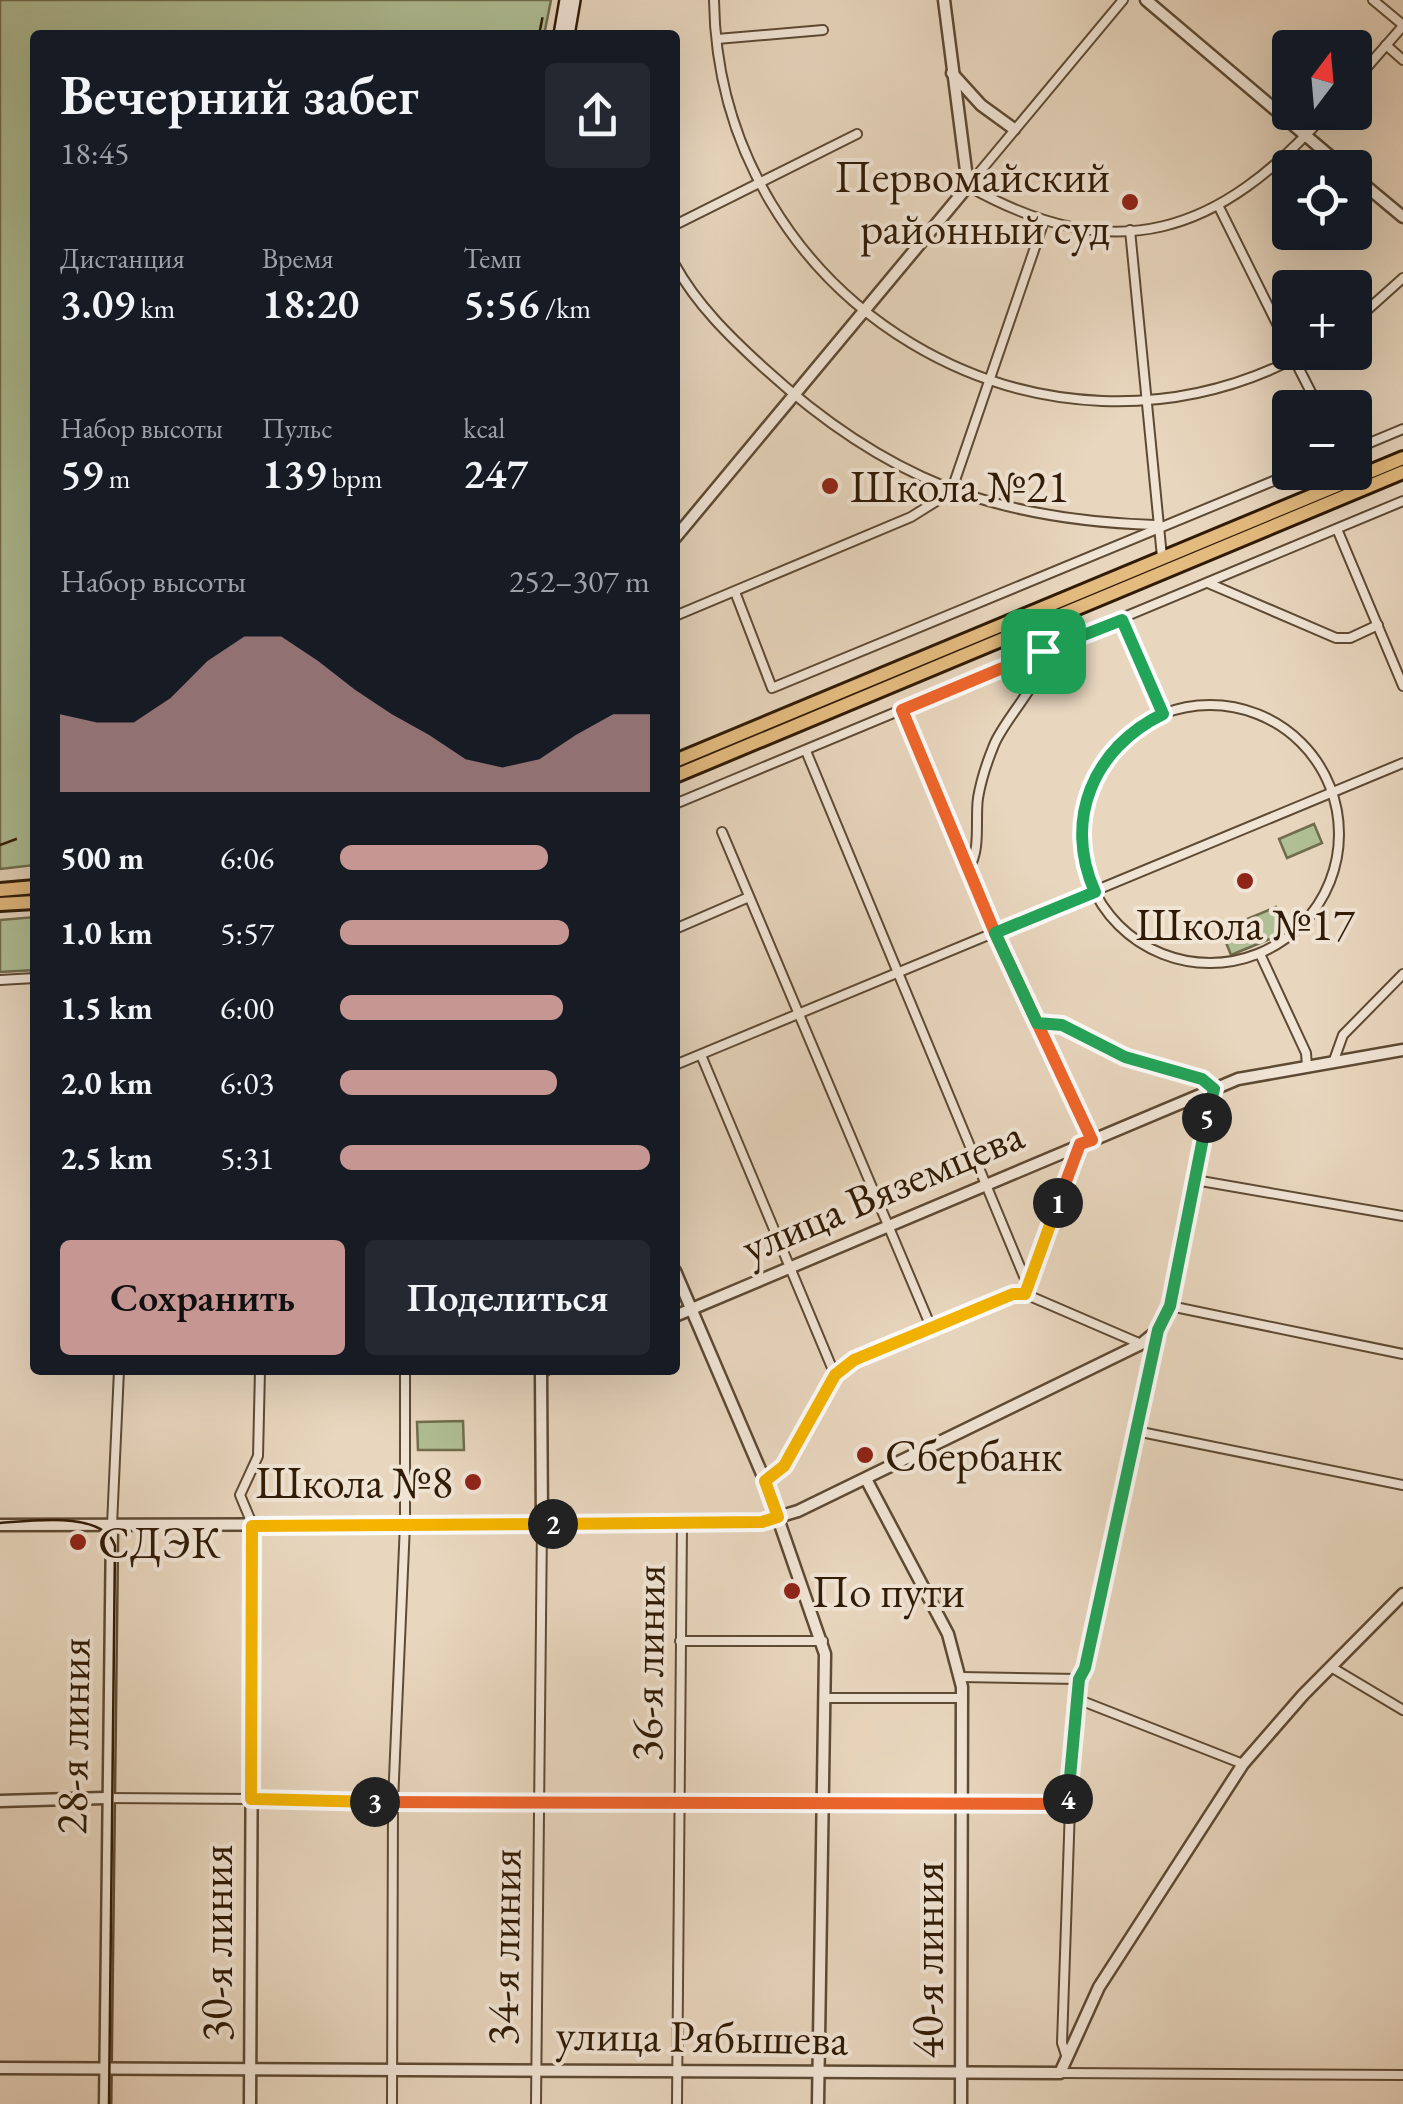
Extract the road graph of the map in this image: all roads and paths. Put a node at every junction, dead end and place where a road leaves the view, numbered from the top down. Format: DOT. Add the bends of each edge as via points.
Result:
graph roads {
  1 [pos="566,0"];
  2 [pos="574,0"];
  3 [pos="714,0"];
  4 [pos="944,0"];
  5 [pos="1123,0"];
  6 [pos="1146,0"];
  7 [pos="1374,0"];
  8 [pos="1403,25"];
  9 [pos="561,30"];
  10 [pos="569,30"];
  11 [pos="823,30"];
  12 [pos="718,39"];
  13 [pos="1386,46"];
  14 [pos="1403,60"];
  15 [pos="1372,61"];
  16 [pos="952,72"];
  17 [pos="981,105"];
  18 [pos="960,114"];
  19 [pos="1014,128"];
  20 [pos="1311,130"];
  21 [pos="857,134"];
  22 [pos="1306,136"];
  23 [pos="1323,150"];
  24 [pos="759,182"];
  25 [pos="968,186"];
  26 [pos="1372,191"];
  27 [pos="1219,207"];
  28 [pos="1403,217"];
  29 [pos="680,222"];
  30 [pos="1044,222"];
  31 [pos="1130,230"];
  32 [pos="680,272"];
  33 [pos="1403,278"];
  34 [pos="1372,306"];
  35 [pos="861,310"];
  36 [pos="1272,314"];
  37 [pos="1272,363"];
  38 [pos="991,383"];
  39 [pos="792,394"];
  40 [pos="1144,400"];
  41 [pos="1403,429"];
  42 [pos="1372,442"];
  43 [pos="1403,458"];
  44 [pos="1403,472"];
  45 [pos="1272,481"];
  46 [pos="950,492"];
  47 [pos="1403,501"];
  48 [pos="1158,526"];
  49 [pos="1337,529"];
  50 [pos="680,532"];
  51 [pos="1162,557"];
  52 [pos="1208,583"];
  53 [pos="735,592"];
  54 [pos="680,614"];
  55 [pos="1122,620"];
  56 [pos="1378,625"];
  57 [pos="1043,651"];
  58 [pos="1403,686"];
  59 [pos="902,710"];
  60 [pos="1163,714"];
  61 [pos="806,751"];
  62 [pos="680,759"];
  63 [pos="1403,763"];
  64 [pos="680,774"];
  65 [pos="1333,793"];
  66 [pos="680,802"];
  67 [pos="722,832"];
  68 [pos="969,867"];
  69 [pos="30,887"];
  70 [pos="0,890"];
  71 [pos="1095,892"];
  72 [pos="749,897"];
  73 [pos="30,902"];
  74 [pos="0,904"];
  75 [pos="680,927"];
  76 [pos="995,933"];
  77 [pos="1260,954"];
  78 [pos="899,972"];
  79 [pos="1403,974"];
  80 [pos="30,978"];
  81 [pos="0,980"];
  82 [pos="798,1014"];
  83 [pos="1037,1023"];
  84 [pos="1403,1050"];
  85 [pos="701,1054"];
  86 [pos="1334,1060"];
  87 [pos="680,1063"];
  88 [pos="1306,1066"];
  89 [pos="1214,1089"];
  90 [pos="1086,1142"];
  91 [pos="1194,1180"];
  92 [pos="984,1185"];
  93 [pos="1403,1216"];
  94 [pos="888,1226"];
  95 [pos="790,1266"];
  96 [pos="680,1283"];
  97 [pos="1026,1290"];
  98 [pos="1170,1306"];
  99 [pos="691,1310"];
  100 [pos="680,1314"];
  101 [pos="930,1327"];
  102 [pos="1158,1330"];
  103 [pos="1141,1344"];
  104 [pos="1403,1354"];
  105 [pos="119,1375"];
  106 [pos="260,1375"];
  107 [pos="405,1375"];
  108 [pos="542,1375"];
  109 [pos="835,1375"];
  110 [pos="1136,1431"];
  111 [pos="866,1479"];
  112 [pos="765,1481"];
  113 [pos="1403,1485"];
  114 [pos="778,1517"];
  115 [pos="405,1524"];
  116 [pos="542,1524"];
  117 [pos="682,1524"];
  118 [pos="0,1525"];
  119 [pos="112,1525"];
  120 [pos="252,1526"];
  121 [pos="1403,1594"];
  122 [pos="680,1641"];
  123 [pos="822,1641"];
  124 [pos="1331,1667"];
  125 [pos="960,1677"];
  126 [pos="1079,1679"];
  127 [pos="826,1698"];
  128 [pos="962,1698"];
  129 [pos="1076,1700"];
  130 [pos="1403,1710"];
  131 [pos="1242,1764"];
  132 [pos="106,1798"];
  133 [pos="251,1799"];
  134 [pos="539,1800"];
  135 [pos="0,1801"];
  136 [pos="677,1801"];
  137 [pos="394,1802"];
  138 [pos="824,1802"];
  139 [pos="962,1804"];
  140 [pos="1068,1804"];
  141 [pos="1067,2058"];
  142 [pos="250,2066"];
  143 [pos="0,2068"];
  144 [pos="105,2068"];
  145 [pos="392,2068"];
  146 [pos="537,2070"];
  147 [pos="677,2072"];
  148 [pos="1060,2072"];
  149 [pos="818,2073"];
  150 [pos="962,2073"];
  151 [pos="1403,2075"];
  152 [pos="105,2104"];
  153 [pos="250,2104"];
  154 [pos="392,2104"];
  155 [pos="536,2104"];
  156 [pos="677,2104"];
  157 [pos="818,2104"];
  158 [pos="961,2104"];
  1 -- 9 [label="main road"];
  2 -- 10 [label="main road"];
  3 -- 12 [label="street"];
  4 -- 16 [label="street"];
  5 -- 19 [label="street"];
  6 -- 22 [label="street"];
  7 -- 8 [label="street"];
  8 -- 13 [label="street"];
  11 -- 12 [label="street"];
  12 -- 24 [label="street" via="734,121"];
  13 -- 14 [label="street"];
  13 -- 15 [label="street"];
  16 -- 17 [label="street"];
  16 -- 18 [label="street"];
  17 -- 18 [label="street"];
  17 -- 19 [label="street"];
  18 -- 25 [label="street"];
  19 -- 25 [label="street"];
  20 -- 22 [label="street"];
  21 -- 24 [label="street"];
  22 -- 23 [label="street"];
  22 -- 27 [label="street" via="1262,180"];
  24 -- 29 [label="street"];
  24 -- 35 [label="street" via="805,251"];
  25 -- 30 [label="street"];
  25 -- 35 [label="street"];
  26 -- 28 [label="street"];
  27 -- 31 [label="street"];
  27 -- 36 [label="street"];
  30 -- 31 [label="street"];
  30 -- 38 [label="street"];
  31 -- 40 [label="street"];
  32 -- 39 [label="street" via="708,312"];
  33 -- 34 [label="street"];
  35 -- 38 [label="street" via="920,351"];
  35 -- 39 [label="street"];
  37 -- 40 [label="street" via="1220,388"];
  38 -- 40 [label="street" via="1074,399"];
  38 -- 46 [label="street"];
  39 -- 46 [label="street" via="876,455"];
  39 -- 50 [label="street"];
  40 -- 48 [label="street"];
  41 -- 42 [label="street"];
  43 -- 51 [label="main road"];
  44 -- 64 [label="main road"];
  45 -- 48 [label="street"];
  46 -- 48 [label="street" via="1062,517"];
  46 -- 53 [label="street" via="910,517"];
  47 -- 49 [label="street"];
  48 -- 51 [label="street"];
  48 -- 53 [label="street" via="772,688"];
  49 -- 52 [label="street"];
  49 -- 56 [label="street"];
  51 -- 62 [label="main road"];
  52 -- 55 [label="street"];
  52 -- 56 [label="street" via="1336,638"];
  53 -- 54 [label="street"];
  55 -- 57 [label="street"];
  55 -- 60 [label="street"];
  56 -- 58 [label="street"];
  57 -- 59 [label="street"];
  57 -- 68 [label="street" via="1044,668 1006,720 986,764"];
  59 -- 61 [label="street"];
  59 -- 68 [label="street"];
  60 -- 65 [label="street" via="1211,705 1264,717 1308,750"];
  60 -- 71 [label="street" via="1108,755 1086,798 1081,842"];
  61 -- 66 [label="street"];
  61 -- 78 [label="street"];
  63 -- 65 [label="street"];
  65 -- 71 [label="street"];
  65 -- 77 [label="street" via="1339,815 1334,873 1302,926"];
  67 -- 72 [label="street"];
  68 -- 76 [label="street"];
  69 -- 70 [label="main road"];
  71 -- 76 [label="street"];
  71 -- 77 [label="street" via="1124,931 1166,956 1218,964"];
  72 -- 75 [label="street"];
  72 -- 82 [label="street"];
  73 -- 74 [label="main road"];
  76 -- 78 [label="street"];
  76 -- 83 [label="street"];
  77 -- 88 [label="street"];
  78 -- 82 [label="street"];
  78 -- 92 [label="street"];
  79 -- 86 [label="street" via="1343,1035"];
  80 -- 81 [label="street"];
  82 -- 85 [label="street"];
  82 -- 94 [label="street"];
  83 -- 89 [label="street" via="1062,1025 1125,1057 1202,1079"];
  83 -- 90 [label="street"];
  84 -- 86 [label="street, улица Вяземцева"];
  85 -- 87 [label="street"];
  85 -- 95 [label="street"];
  86 -- 88 [label="street, улица Вяземцева"];
  88 -- 89 [label="street, улица Вяземцева"];
  89 -- 90 [label="street, улица Вяземцева"];
  89 -- 91 [label="street"];
  90 -- 92 [label="street, улица Вяземцева"];
  90 -- 97 [label="street"];
  91 -- 93 [label="street"];
  91 -- 98 [label="street"];
  92 -- 94 [label="street, улица Вяземцева"];
  92 -- 97 [label="street"];
  94 -- 95 [label="street, улица Вяземцева"];
  94 -- 101 [label="street"];
  95 -- 99 [label="street, улица Вяземцева"];
  95 -- 109 [label="street"];
  96 -- 99 [label="street"];
  97 -- 101 [label="street"];
  97 -- 103 [label="street"];
  98 -- 102 [label="street"];
  98 -- 104 [label="street"];
  99 -- 100 [label="street, улица Вяземцева"];
  99 -- 112 [label="street"];
  101 -- 109 [label="street"];
  102 -- 103 [label="street"];
  102 -- 110 [label="street"];
  103 -- 111 [label="street"];
  105 -- 119 [label="street, 28-я линия"];
  106 -- 120 [label="street, 30-я линия" via="258,1456 240,1495"];
  107 -- 115 [label="street"];
  108 -- 116 [label="street, 34-я линия"];
  109 -- 112 [label="street" via="784,1466"];
  110 -- 113 [label="street"];
  110 -- 126 [label="street"];
  111 -- 114 [label="street"];
  111 -- 125 [label="street, 40-я линия" via="948,1634"];
  112 -- 114 [label="street"];
  114 -- 117 [label="street"];
  114 -- 123 [label="street"];
  115 -- 116 [label="street"];
  115 -- 120 [label="street"];
  115 -- 137 [label="street"];
  116 -- 117 [label="street"];
  116 -- 134 [label="street, 34-я линия"];
  117 -- 122 [label="street, 36-я линия"];
  118 -- 119 [label="street"];
  119 -- 120 [label="street"];
  119 -- 132 [label="street, 28-я линия"];
  120 -- 133 [label="street, 30-я линия"];
  121 -- 124 [label="street"];
  122 -- 123 [label="street"];
  122 -- 136 [label="street, 36-я линия"];
  123 -- 127 [label="street"];
  124 -- 130 [label="street"];
  124 -- 131 [label="street"];
  125 -- 126 [label="street"];
  125 -- 128 [label="street, 40-я линия"];
  126 -- 129 [label="street"];
  127 -- 128 [label="street"];
  127 -- 138 [label="street"];
  128 -- 139 [label="street, 40-я линия"];
  129 -- 131 [label="street"];
  129 -- 140 [label="street"];
  131 -- 141 [label="street" via="1099,1986"];
  132 -- 133 [label="street"];
  132 -- 135 [label="street"];
  132 -- 144 [label="street, 28-я линия"];
  133 -- 137 [label="street"];
  133 -- 142 [label="street, 30-я линия"];
  134 -- 136 [label="street"];
  134 -- 137 [label="street"];
  134 -- 146 [label="street, 34-я линия"];
  136 -- 138 [label="street"];
  136 -- 147 [label="street, 36-я линия"];
  137 -- 145 [label="street"];
  138 -- 139 [label="street"];
  138 -- 149 [label="street"];
  139 -- 140 [label="street"];
  139 -- 150 [label="street, 40-я линия"];
  140 -- 141 [label="street" via="1062,2044"];
  141 -- 148 [label="street"];
  142 -- 144 [label="street, улица Рябышева"];
  142 -- 145 [label="street, улица Рябышева"];
  142 -- 153 [label="street, 30-я линия"];
  143 -- 144 [label="street, улица Рябышева"];
  144 -- 152 [label="street, 28-я линия"];
  145 -- 146 [label="street, улица Рябышева"];
  145 -- 154 [label="street"];
  146 -- 147 [label="street, улица Рябышева"];
  146 -- 155 [label="street, 34-я линия"];
  147 -- 149 [label="street, улица Рябышева"];
  147 -- 156 [label="street, 36-я линия"];
  148 -- 150 [label="street, улица Рябышева"];
  148 -- 151 [label="street, улица Рябышева"];
  149 -- 150 [label="street, улица Рябышева"];
  149 -- 157 [label="street"];
  150 -- 158 [label="street, 40-я линия"];
}
